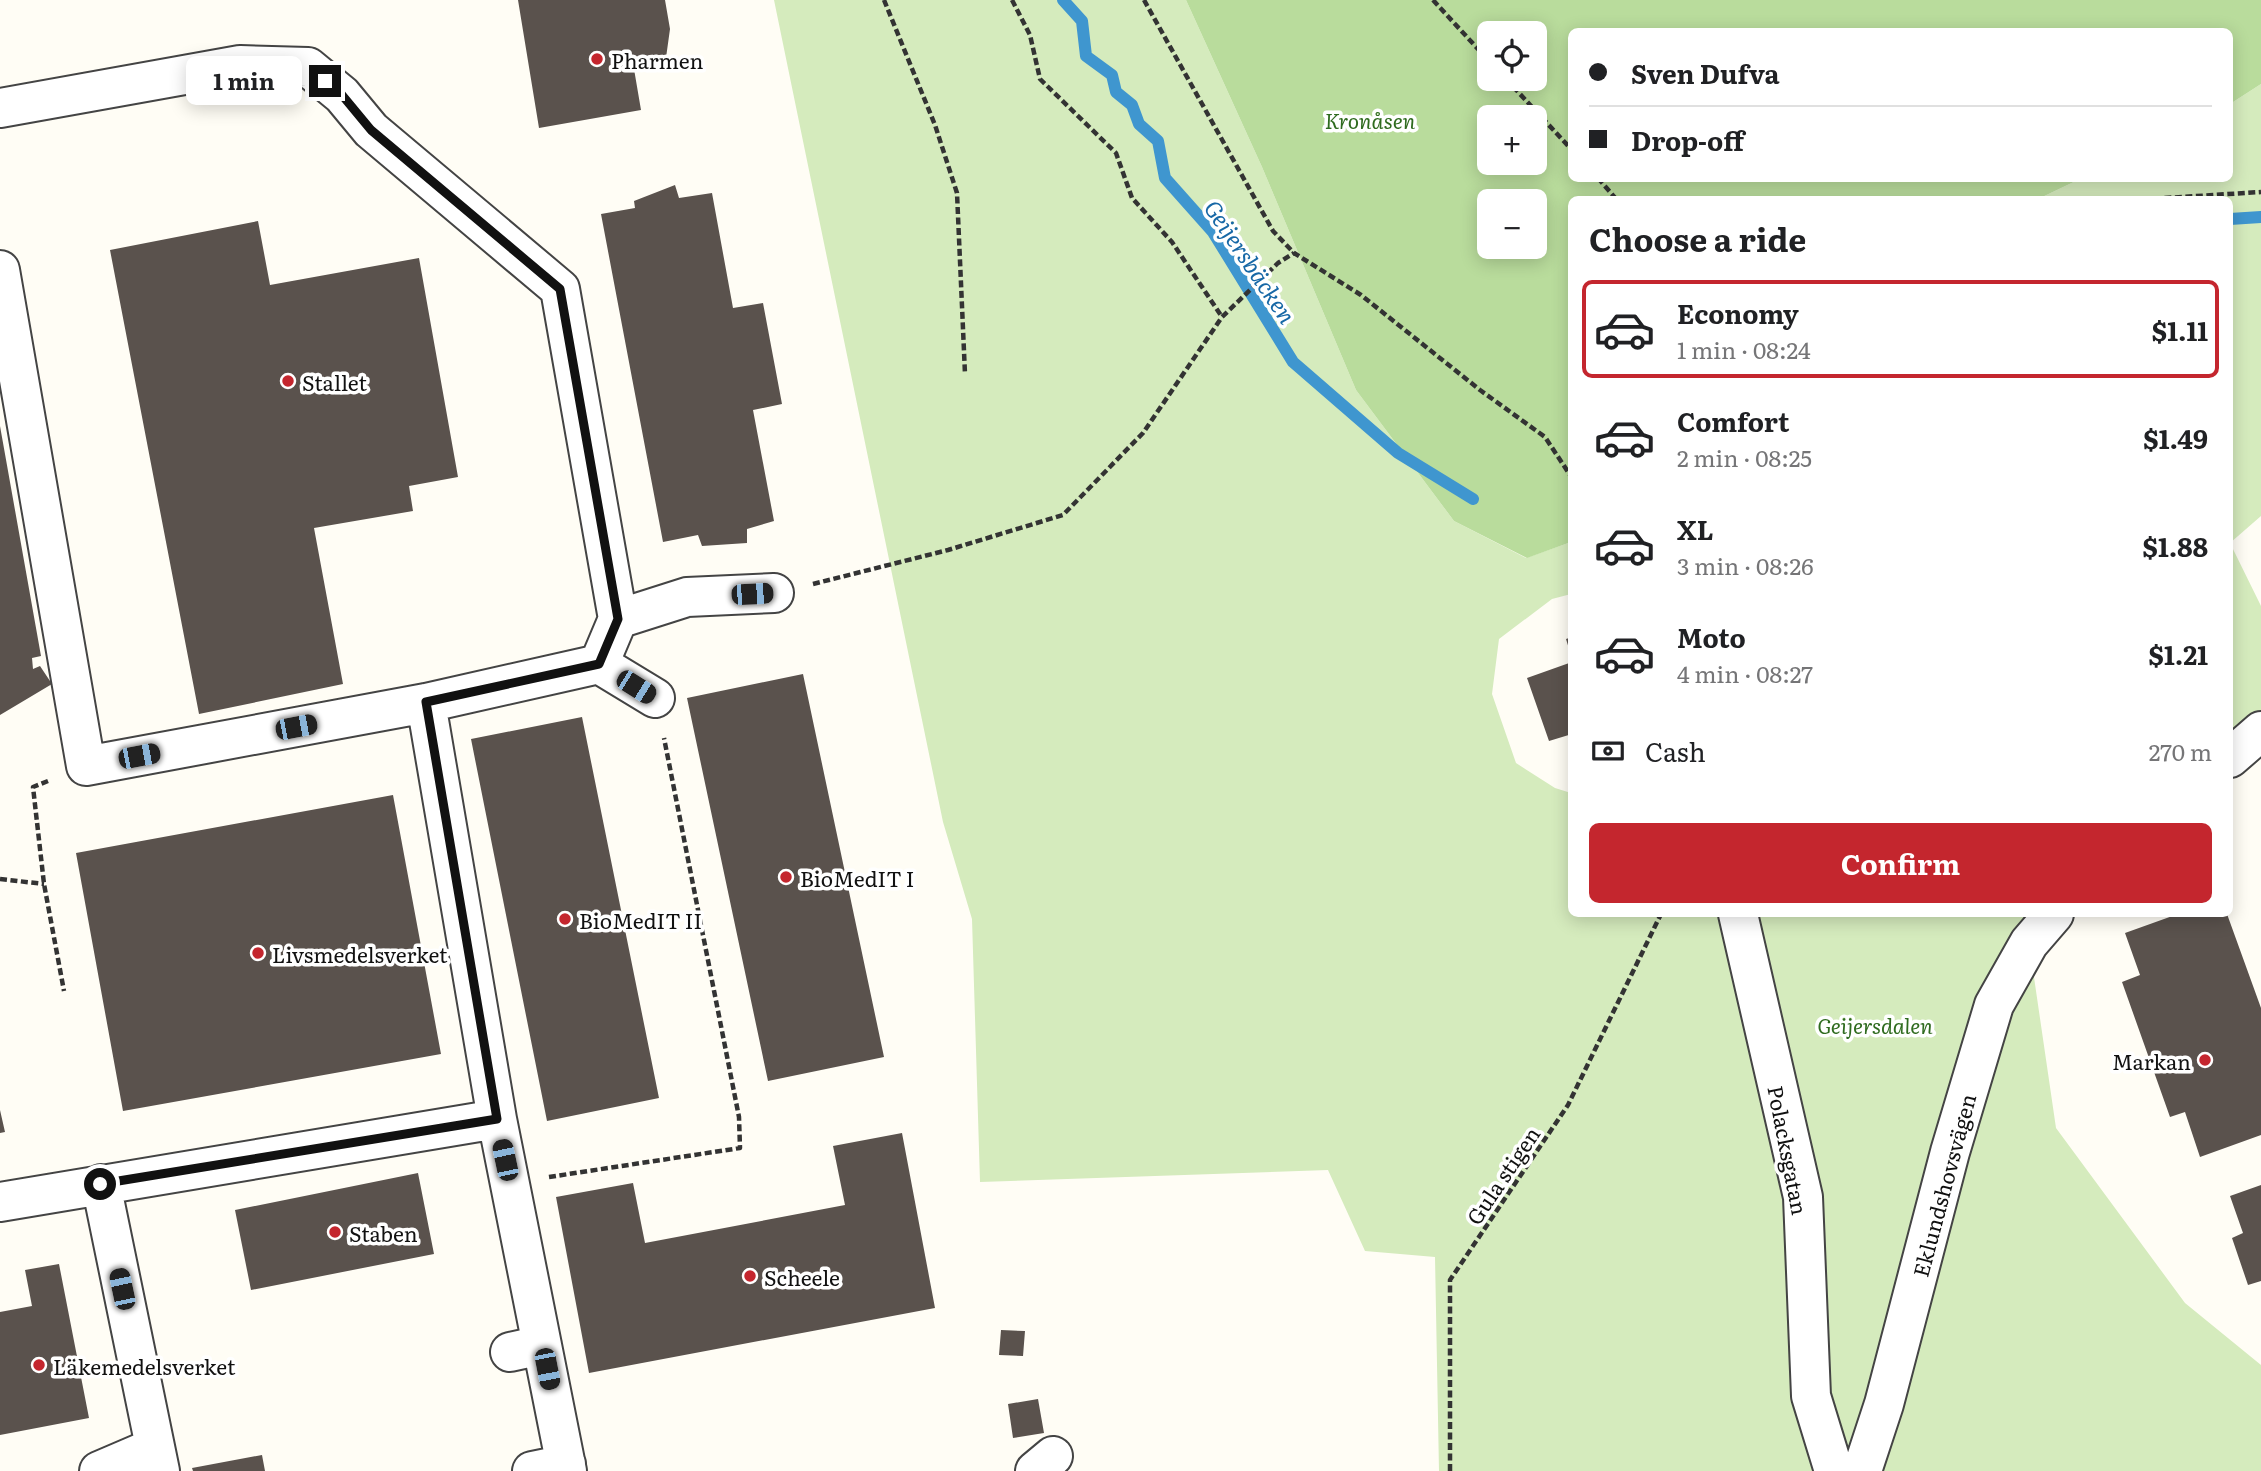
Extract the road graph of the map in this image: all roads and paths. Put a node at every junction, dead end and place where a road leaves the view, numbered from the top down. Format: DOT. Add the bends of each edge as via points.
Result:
graph roads {
  1 [pos="884,0"];
  2 [pos="1012,0"];
  3 [pos="1143,0"];
  4 [pos="1433,0"];
  5 [pos="1477,48"];
  6 [pos="1517,91"];
  7 [pos="0,108"];
  8 [pos="1568,146"];
  9 [pos="1601,182"];
  10 [pos="2261,192"];
  11 [pos="1614,196"];
  12 [pos="2197,196"];
  13 [pos="1294,253"];
  14 [pos="0,270"];
  15 [pos="1222,317"];
  16 [pos="965,374"];
  17 [pos="1561,459"];
  18 [pos="1568,461"];
  19 [pos="1568,471"];
  20 [pos="774,593"];
  21 [pos="618,619"];
  22 [pos="599,664"];
  23 [pos="655,698"];
  24 [pos="426,702"];
  25 [pos="2261,731"];
  26 [pos="2233,755"];
  27 [pos="86,766"];
  28 [pos="0,879"];
  29 [pos="44,884"];
  30 [pos="1660,917"];
  31 [pos="1739,917"];
  32 [pos="2051,917"];
  33 [pos="64,991"];
  34 [pos="497,1119"];
  35 [pos="510,1181"];
  36 [pos="100,1184"];
  37 [pos="0,1202"];
  38 [pos="157,1459"];
  39 [pos="555,1469"];
  40 [pos="99,1471"];
  41 [pos="1450,1471"];
  42 [pos="1834,1471"];
  43 [pos="1862,1471"];
  1 -- 16 [label="path" via="957,193"];
  2 -- 15 [label="path" via="1030,35 1040,79 1116,153 1132,198 1172,242"];
  3 -- 13 [label="path" via="1273,231"];
  4 -- 5 [label="path"];
  6 -- 8 [label="path"];
  7 -- 21 [label="street" via="240,65 309,67 342,95 371,130 560,289"];
  9 -- 11 [label="path"];
  10 -- 12 [label="path"];
  13 -- 15 [label="path"];
  13 -- 17 [label="path" via="1361,295 1545,437"];
  14 -- 27 [label="street"];
  15 -- 20 [label="path" via="1143,433 1063,515 922,557"];
  17 -- 18 [label="path"];
  17 -- 19 [label="path"];
  20 -- 21 [label="street" via="687,597"];
  21 -- 22 [label="street"];
  22 -- 23 [label="street"];
  22 -- 24 [label="street"];
  23 -- 35 [label="path" via="738,1117 740,1147"];
  24 -- 27 [label="street"];
  24 -- 34 [label="street"];
  25 -- 26 [label="street"];
  27 -- 29 [label="path" via="33,787"];
  28 -- 29 [label="path"];
  29 -- 33 [label="path"];
  30 -- 41 [label="path, Gula stigen" via="1568,1105 1450,1280"];
  31 -- 42 [label="street, Polacksgatan" via="1803,1197 1811,1396"];
  32 -- 43 [label="street, Eklundshovsvägen" via="2029,943 1994,1005"];
  34 -- 35 [label="street"];
  34 -- 36 [label="street"];
  35 -- 39 [label="street" via="526,1348"];
  36 -- 37 [label="street"];
  36 -- 38 [label="street"];
  38 -- 40 [label="street"];
}
